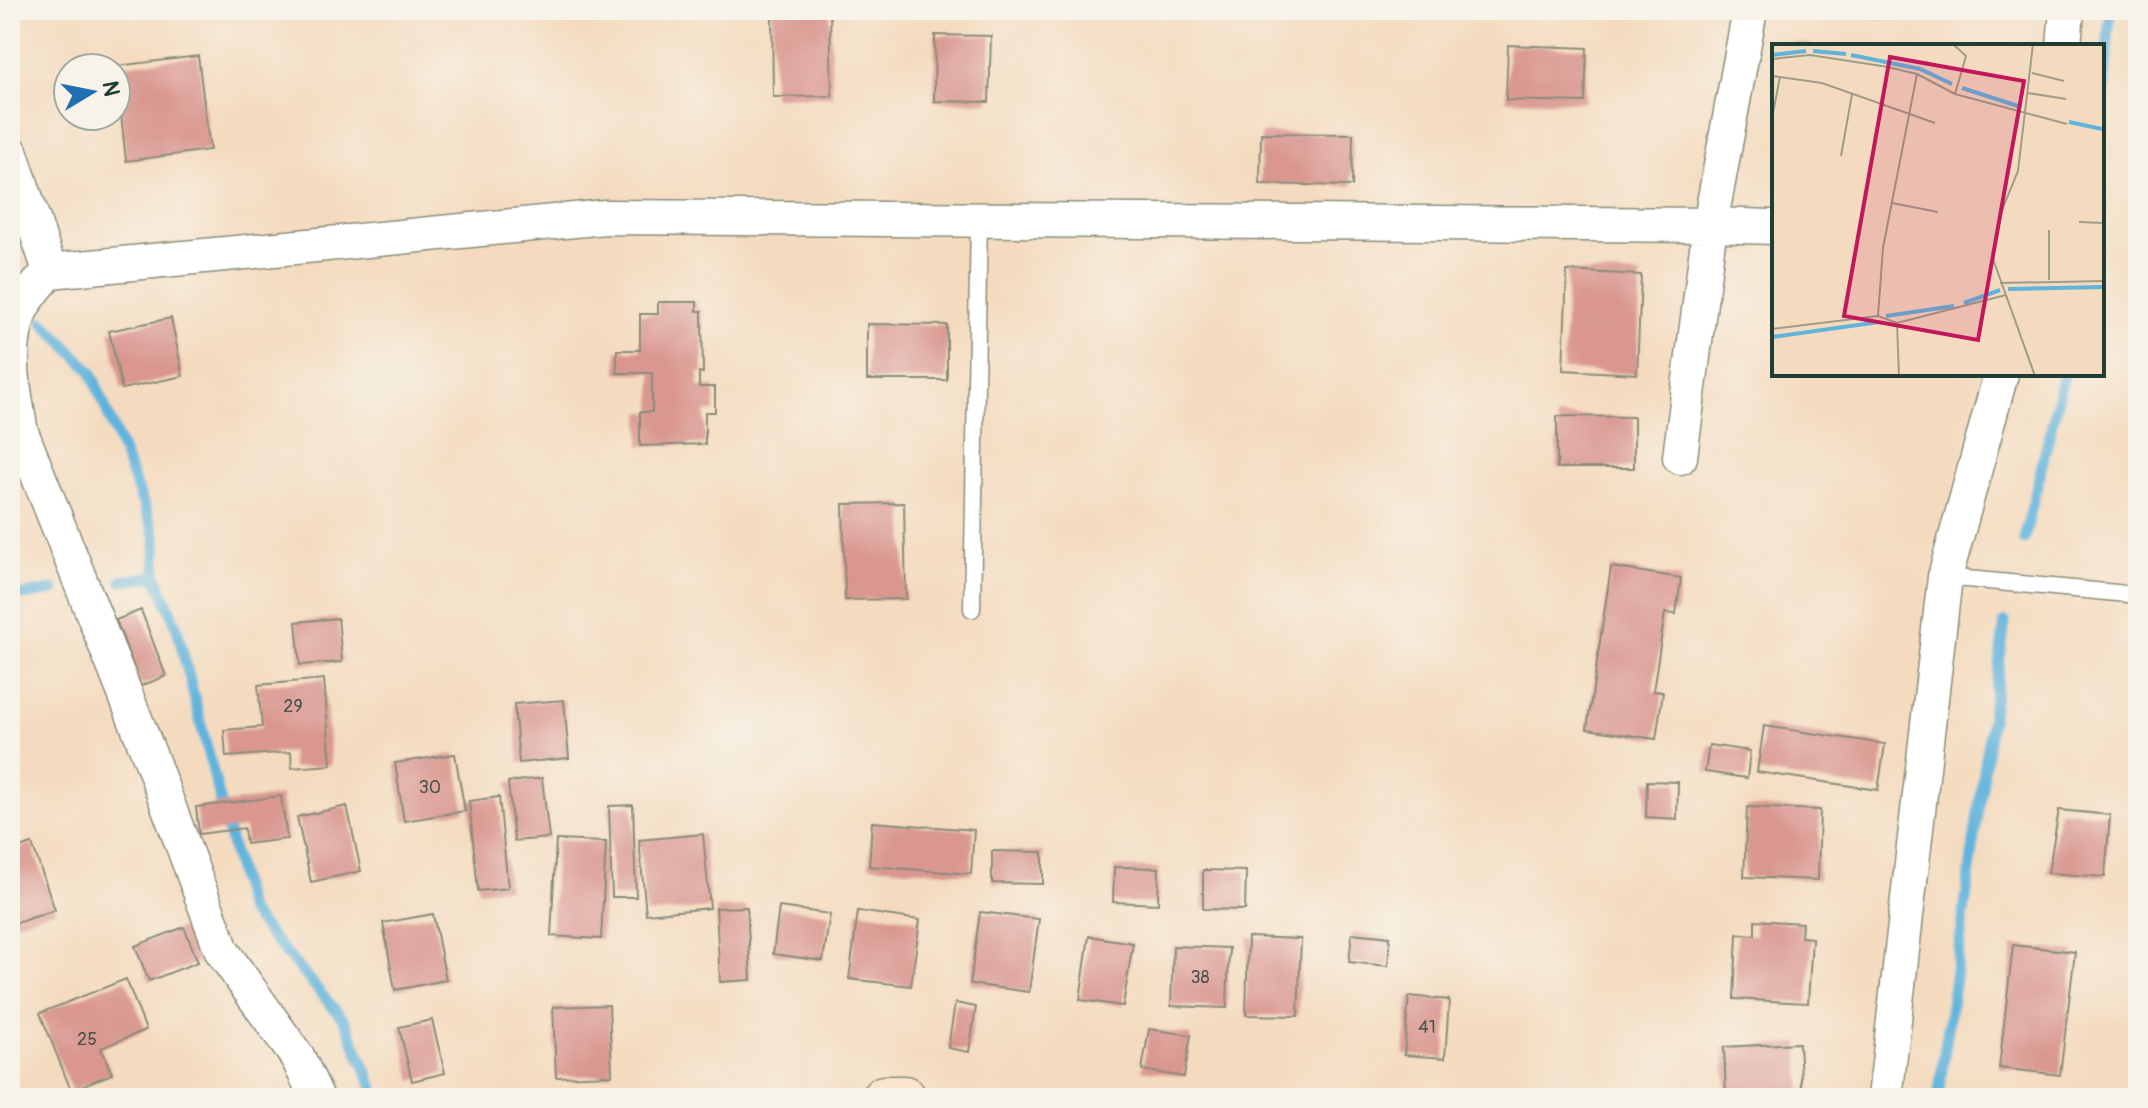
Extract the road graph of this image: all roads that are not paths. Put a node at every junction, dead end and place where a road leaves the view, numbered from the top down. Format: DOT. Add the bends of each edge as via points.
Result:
graph roads {
  1 [pos="1750,10"];
  2 [pos="2067,10"];
  3 [pos="2064,44"];
  4 [pos="10,151"];
  5 [pos="979,219"];
  6 [pos="1710,225"];
  7 [pos="1772,227"];
  8 [pos="50,271"];
  9 [pos="2000,376"];
  10 [pos="15,433"];
  11 [pos="1680,457"];
  12 [pos="1945,577"];
  13 [pos="2138,595"];
  14 [pos="972,609"];
  15 [pos="317,1098"];
  16 [pos="884,1098"];
  17 [pos="904,1098"];
  18 [pos="1885,1098"];
  1 -- 6 [label="street"];
  2 -- 3 [label="street"];
  4 -- 8 [label="street"];
  5 -- 6 [label="street"];
  5 -- 8 [label="street" via="605,217"];
  5 -- 14 [label="lane"];
  6 -- 7 [label="street"];
  6 -- 11 [label="street"];
  8 -- 10 [label="street" via="20,312 11,347"];
  9 -- 12 [label="street"];
  10 -- 15 [label="street" via="151,759 222,951 298,1058"];
  12 -- 13 [label="lane"];
  12 -- 18 [label="street"];
  16 -- 17 [label="main road"];
}
